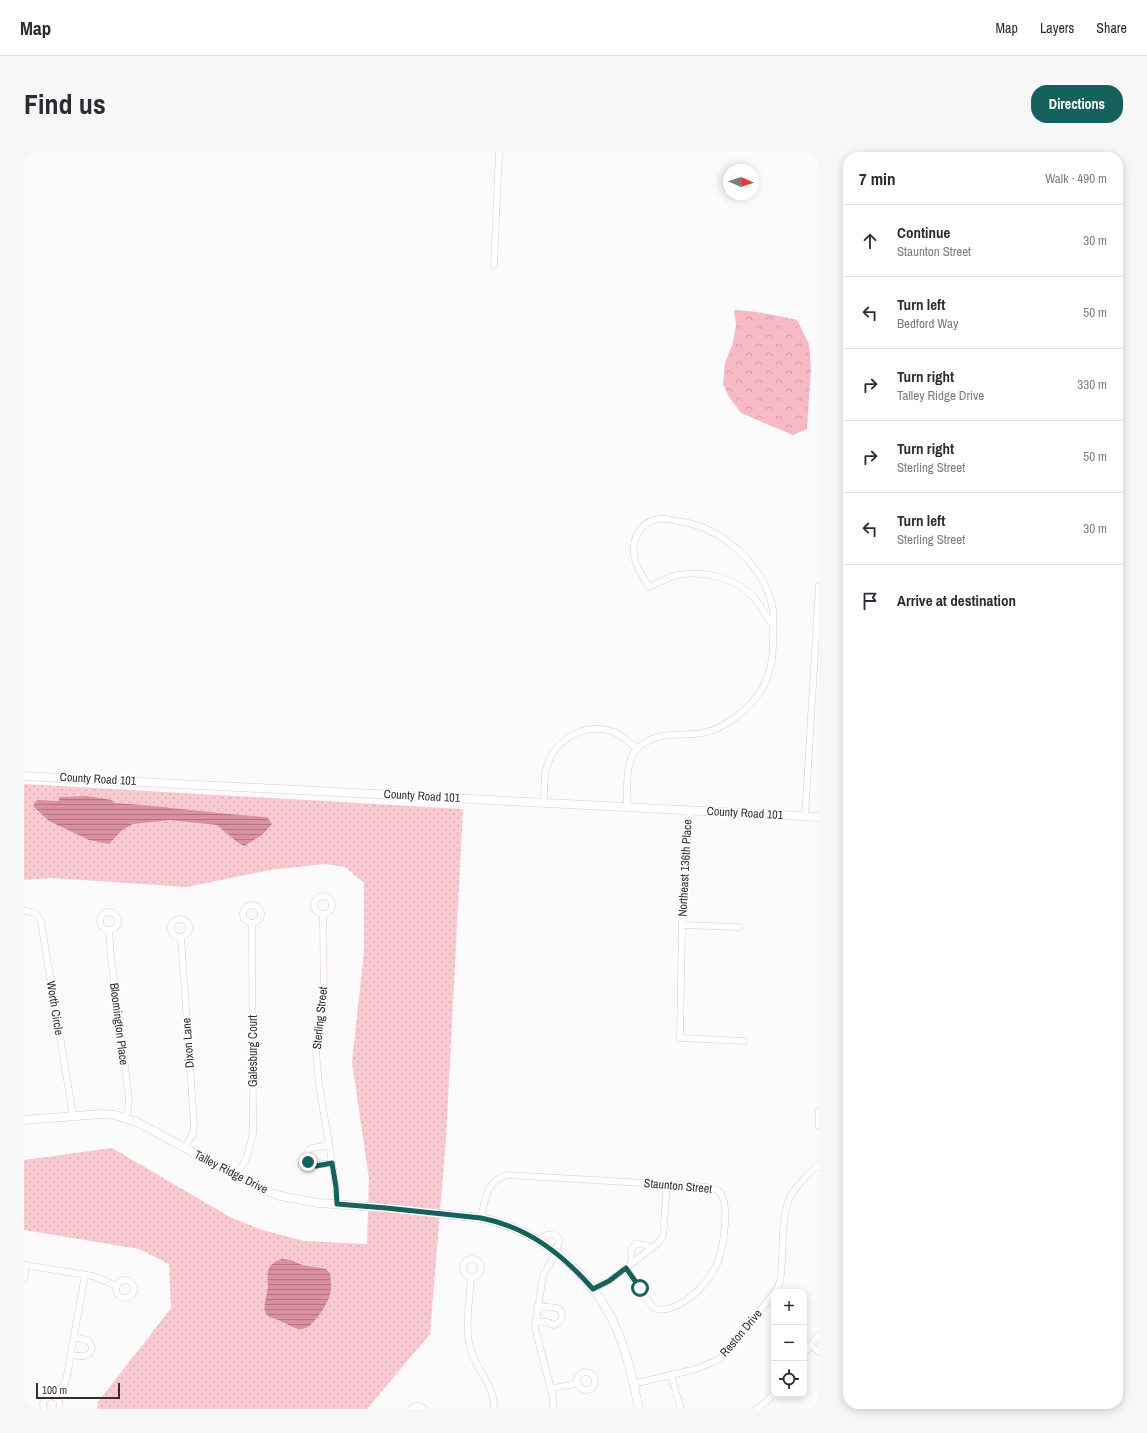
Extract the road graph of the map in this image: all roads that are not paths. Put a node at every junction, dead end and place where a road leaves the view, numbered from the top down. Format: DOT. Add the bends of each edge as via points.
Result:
graph roads {
  1 [pos="499,152"];
  2 [pos="494,265"];
  3 [pos="819,586"];
  4 [pos="773,624"];
  5 [pos="637,748"];
  6 [pos="24,776"];
  7 [pos="544,803"];
  8 [pos="627,807"];
  9 [pos="689,810"];
  10 [pos="805,816"];
  11 [pos="819,817"];
  12 [pos="24,911"];
  13 [pos="323,914"];
  14 [pos="252,923"];
  15 [pos="682,925"];
  16 [pos="740,927"];
  17 [pos="109,930"];
  18 [pos="181,937"];
  19 [pos="744,1041"];
  20 [pos="819,1111"];
  21 [pos="819,1115"];
  22 [pos="73,1116"];
  23 [pos="126,1117"];
  24 [pos="24,1120"];
  25 [pos="819,1126"];
  26 [pos="329,1144"];
  27 [pos="184,1148"];
  28 [pos="332,1163"];
  29 [pos="819,1165"];
  30 [pos="235,1175"];
  31 [pos="667,1184"];
  32 [pos="337,1204"];
  33 [pos="481,1218"];
  34 [pos="537,1240"];
  35 [pos="650,1248"];
  36 [pos="556,1254"];
  37 [pos="632,1262"];
  38 [pos="25,1265"];
  39 [pos="626,1268"];
  40 [pos="85,1275"];
  41 [pos="471,1277"];
  42 [pos="24,1279"];
  43 [pos="117,1286"];
  44 [pos="593,1289"];
  45 [pos="777,1289"];
  46 [pos="771,1296"];
  47 [pos="537,1306"];
  48 [pos="535,1321"];
  49 [pos="819,1334"];
  50 [pos="74,1337"];
  51 [pos="811,1345"];
  52 [pos="807,1350"];
  53 [pos="819,1352"];
  54 [pos="71,1355"];
  55 [pos="671,1375"];
  56 [pos="578,1383"];
  57 [pos="633,1384"];
  58 [pos="550,1389"];
  59 [pos="55,1397"];
  60 [pos="771,1397"];
  61 [pos="44,1409"];
  62 [pos="59,1409"];
  63 [pos="411,1409"];
  64 [pos="424,1409"];
  65 [pos="494,1409"];
  66 [pos="552,1409"];
  67 [pos="639,1409"];
  68 [pos="681,1409"];
  69 [pos="756,1409"];
  1 -- 2 [label="street"];
  3 -- 10 [label="street"];
  4 -- 4 [label="street" via="746,590 713,575 676,576 649,587 635,560 633,546 637,532 647,522 660,519 687,522 721,537 739,551 761,579 773,610"];
  4 -- 5 [label="street" via="772,662 765,682 740,714 713,731 660,736"];
  5 -- 7 [label="street" via="621,736 606,730 589,729 571,736 557,747 549,759 545,776"];
  5 -- 8 [label="street" via="631,756 628,772"];
  6 -- 7 [label="street, County Road 101"];
  7 -- 8 [label="street, County Road 101"];
  8 -- 9 [label="street, County Road 101"];
  9 -- 10 [label="street, County Road 101"];
  9 -- 15 [label="street, Northeast 136th Place"];
  10 -- 11 [label="street, County Road 101"];
  12 -- 22 [label="street, Worth Circle" via="34,913 41,922"];
  13 -- 26 [label="street, Sterling Street" via="324,1008 316,1051"];
  14 -- 30 [label="street, Galesburg Court" via="253,1133 246,1160"];
  15 -- 16 [label="street, Northeast 136th Place"];
  15 -- 19 [label="street, Northeast 136th Place" via="680,1038"];
  17 -- 23 [label="street, Bloomington Place" via="129,1099"];
  18 -- 27 [label="street, Dixon Lane" via="194,1124 193,1134"];
  20 -- 21 [label="street"];
  21 -- 25 [label="street"];
  22 -- 23 [label="street, Talley Ridge Drive" via="102,1114"];
  22 -- 24 [label="street, Talley Ridge Drive"];
  23 -- 27 [label="street, Talley Ridge Drive"];
  26 -- 28 [label="street, Sterling Street"];
  26 -- 28 [label="street" via="308,1151 307,1159 316,1166"];
  27 -- 30 [label="street, Talley Ridge Drive"];
  28 -- 32 [label="street, Sterling Street"];
  29 -- 45 [label="street, Reston Drive" via="811,1170 788,1201 781,1277"];
  30 -- 32 [label="street, Talley Ridge Drive" via="280,1196"];
  31 -- 33 [label="street, Staunton Street" via="507,1175 496,1179 490,1186"];
  31 -- 35 [label="street" via="663,1236"];
  31 -- 39 [label="street, Staunton Street" via="712,1187 722,1194 726,1220 722,1250 716,1268 702,1287 680,1305 662,1310 655,1309 648,1301"];
  32 -- 33 [label="street, Talley Ridge Drive"];
  33 -- 34 [label="street, Talley Ridge Drive" via="496,1221"];
  34 -- 36 [label="street, Talley Ridge Drive"];
  34 -- 36 [label="street" via="554,1234 558,1240"];
  35 -- 37 [label="street"];
  35 -- 37 [label="street" via="636,1244 631,1250"];
  36 -- 44 [label="street, Talley Ridge Drive" via="575,1268"];
  36 -- 47 [label="street" via="542,1275"];
  37 -- 39 [label="street"];
  38 -- 40 [label="street"];
  38 -- 42 [label="street"];
  39 -- 44 [label="street"];
  40 -- 43 [label="street"];
  40 -- 50 [label="street"];
  41 -- 65 [label="street" via="469,1343 475,1361 489,1385"];
  44 -- 57 [label="street, Talley Ridge Drive" via="617,1328 626,1352"];
  46 -- 55 [label="street, Reston Drive" via="729,1350 718,1360 696,1370"];
  47 -- 48 [label="street"];
  47 -- 48 [label="street" via="557,1308 562,1318 554,1325"];
  48 -- 58 [label="street"];
  49 -- 51 [label="street"];
  50 -- 54 [label="street"];
  50 -- 54 [label="street" via="87,1339 92,1349 87,1356"];
  51 -- 52 [label="street"];
  51 -- 53 [label="street"];
  54 -- 59 [label="street" via="66,1381"];
  55 -- 57 [label="street, Reston Drive"];
  55 -- 68 [label="street"];
  56 -- 58 [label="street"];
  57 -- 67 [label="street, Talley Ridge Drive"];
  58 -- 66 [label="street"];
  59 -- 61 [label="street" via="49,1396 44,1400"];
  59 -- 62 [label="street" via="60,1403"];
  60 -- 69 [label="street"];
  63 -- 64 [label="street" via="416,1406"];
}
